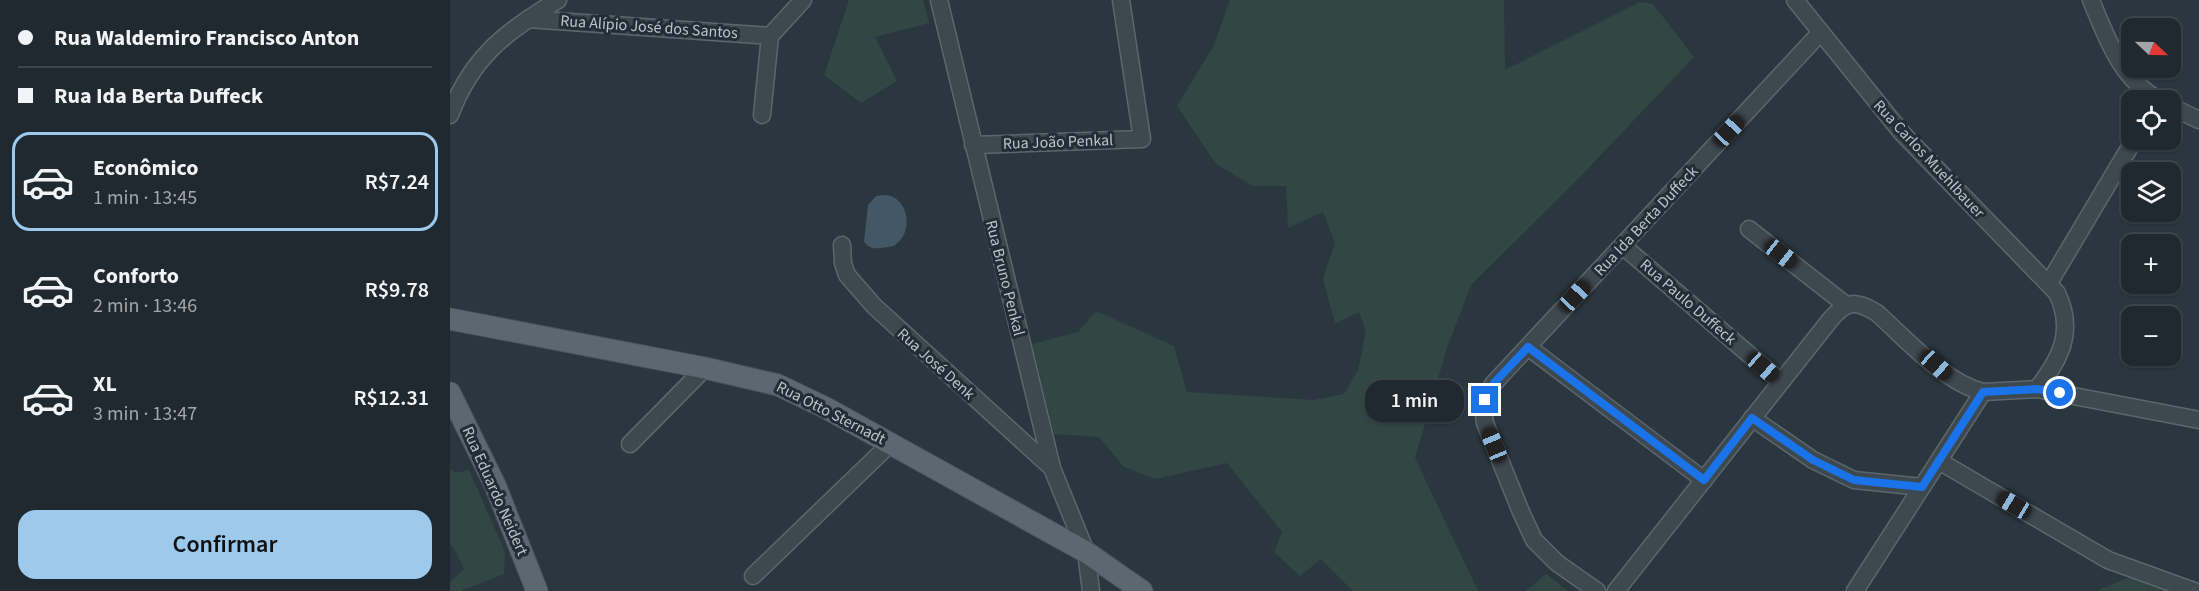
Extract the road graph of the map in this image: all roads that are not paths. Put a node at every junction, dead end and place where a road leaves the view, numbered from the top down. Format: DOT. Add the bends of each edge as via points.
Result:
graph roads {
  1 [pos="558,0"];
  2 [pos="803,0"];
  3 [pos="939,0"];
  4 [pos="1121,0"];
  5 [pos="1795,0"];
  6 [pos="2091,0"];
  7 [pos="528,19"];
  8 [pos="1821,32"];
  9 [pos="770,36"];
  10 [pos="2144,90"];
  11 [pos="2181,111"];
  12 [pos="450,115"];
  13 [pos="762,115"];
  14 [pos="2199,120"];
  15 [pos="973,145"];
  16 [pos="2128,150"];
  17 [pos="1749,229"];
  18 [pos="842,245"];
  19 [pos="1623,246"];
  20 [pos="2049,283"];
  21 [pos="1845,305"];
  22 [pos="450,319"];
  23 [pos="1528,347"];
  24 [pos="705,368"];
  25 [pos="1781,382"];
  26 [pos="2037,389"];
  27 [pos="1983,392"];
  28 [pos="450,393"];
  29 [pos="1752,418"];
  30 [pos="2199,420"];
  31 [pos="891,443"];
  32 [pos="630,444"];
  33 [pos="1939,461"];
  34 [pos="1052,468"];
  35 [pos="1704,480"];
  36 [pos="1922,487"];
  37 [pos="1086,552"];
  38 [pos="753,576"];
  39 [pos="537,591"];
  40 [pos="1091,591"];
  41 [pos="1142,591"];
  42 [pos="1597,591"];
  43 [pos="1616,591"];
  44 [pos="1855,591"];
  45 [pos="2194,591"];
  1 -- 7 [label="street"];
  2 -- 9 [label="street"];
  3 -- 15 [label="street, Rua Bruno Penkal"];
  4 -- 15 [label="street, Rua João Penkal" via="1142,139"];
  5 -- 8 [label="street, Rua Carlos Muehlbauer"];
  6 -- 10 [label="street" via="2116,57"];
  7 -- 9 [label="street, Rua Alípio José dos Santos"];
  7 -- 12 [label="street" via="473,68"];
  8 -- 19 [label="street, Rua Ida Berta Duffeck"];
  8 -- 20 [label="street, Rua Carlos Muehlbauer" via="1902,133"];
  9 -- 13 [label="street"];
  11 -- 14 [label="street"];
  15 -- 34 [label="street, Rua Bruno Penkal"];
  16 -- 20 [label="street"];
  17 -- 21 [label="street"];
  18 -- 34 [label="street, Rua José Denk" via="847,275 874,306"];
  19 -- 23 [label="street, Rua Ida Berta Duffeck"];
  19 -- 25 [label="street, Rua Paulo Duffeck"];
  20 -- 26 [label="street, Rua Carlos Muehlbauer" via="2066,315 2065,330 2057,360"];
  21 -- 25 [label="street"];
  21 -- 27 [label="street" via="1866,306 1951,378"];
  22 -- 24 [label="main road, Rua Otto Sternadt"];
  23 -- 35 [label="street"];
  23 -- 42 [label="street, Rua Ida Berta Duffeck" via="1489,390 1483,411 1485,423 1534,540 1557,563"];
  24 -- 31 [label="main road, Rua Otto Sternadt" via="778,385"];
  24 -- 32 [label="street"];
  25 -- 29 [label="street"];
  26 -- 27 [label="street"];
  26 -- 30 [label="street"];
  27 -- 33 [label="street"];
  28 -- 39 [label="main road, Rua Eduardo Neidert" via="495,485"];
  29 -- 35 [label="street"];
  29 -- 36 [label="street" via="1813,460 1854,480"];
  31 -- 37 [label="main road, Rua Otto Sternadt"];
  31 -- 38 [label="street"];
  33 -- 36 [label="street"];
  33 -- 45 [label="street" via="2108,560"];
  34 -- 37 [label="street, Rua Bruno Penkal"];
  35 -- 43 [label="street"];
  36 -- 44 [label="street"];
  37 -- 40 [label="street, Rua Bruno Penkal"];
  37 -- 41 [label="main road, Rua Otto Sternadt"];
}
